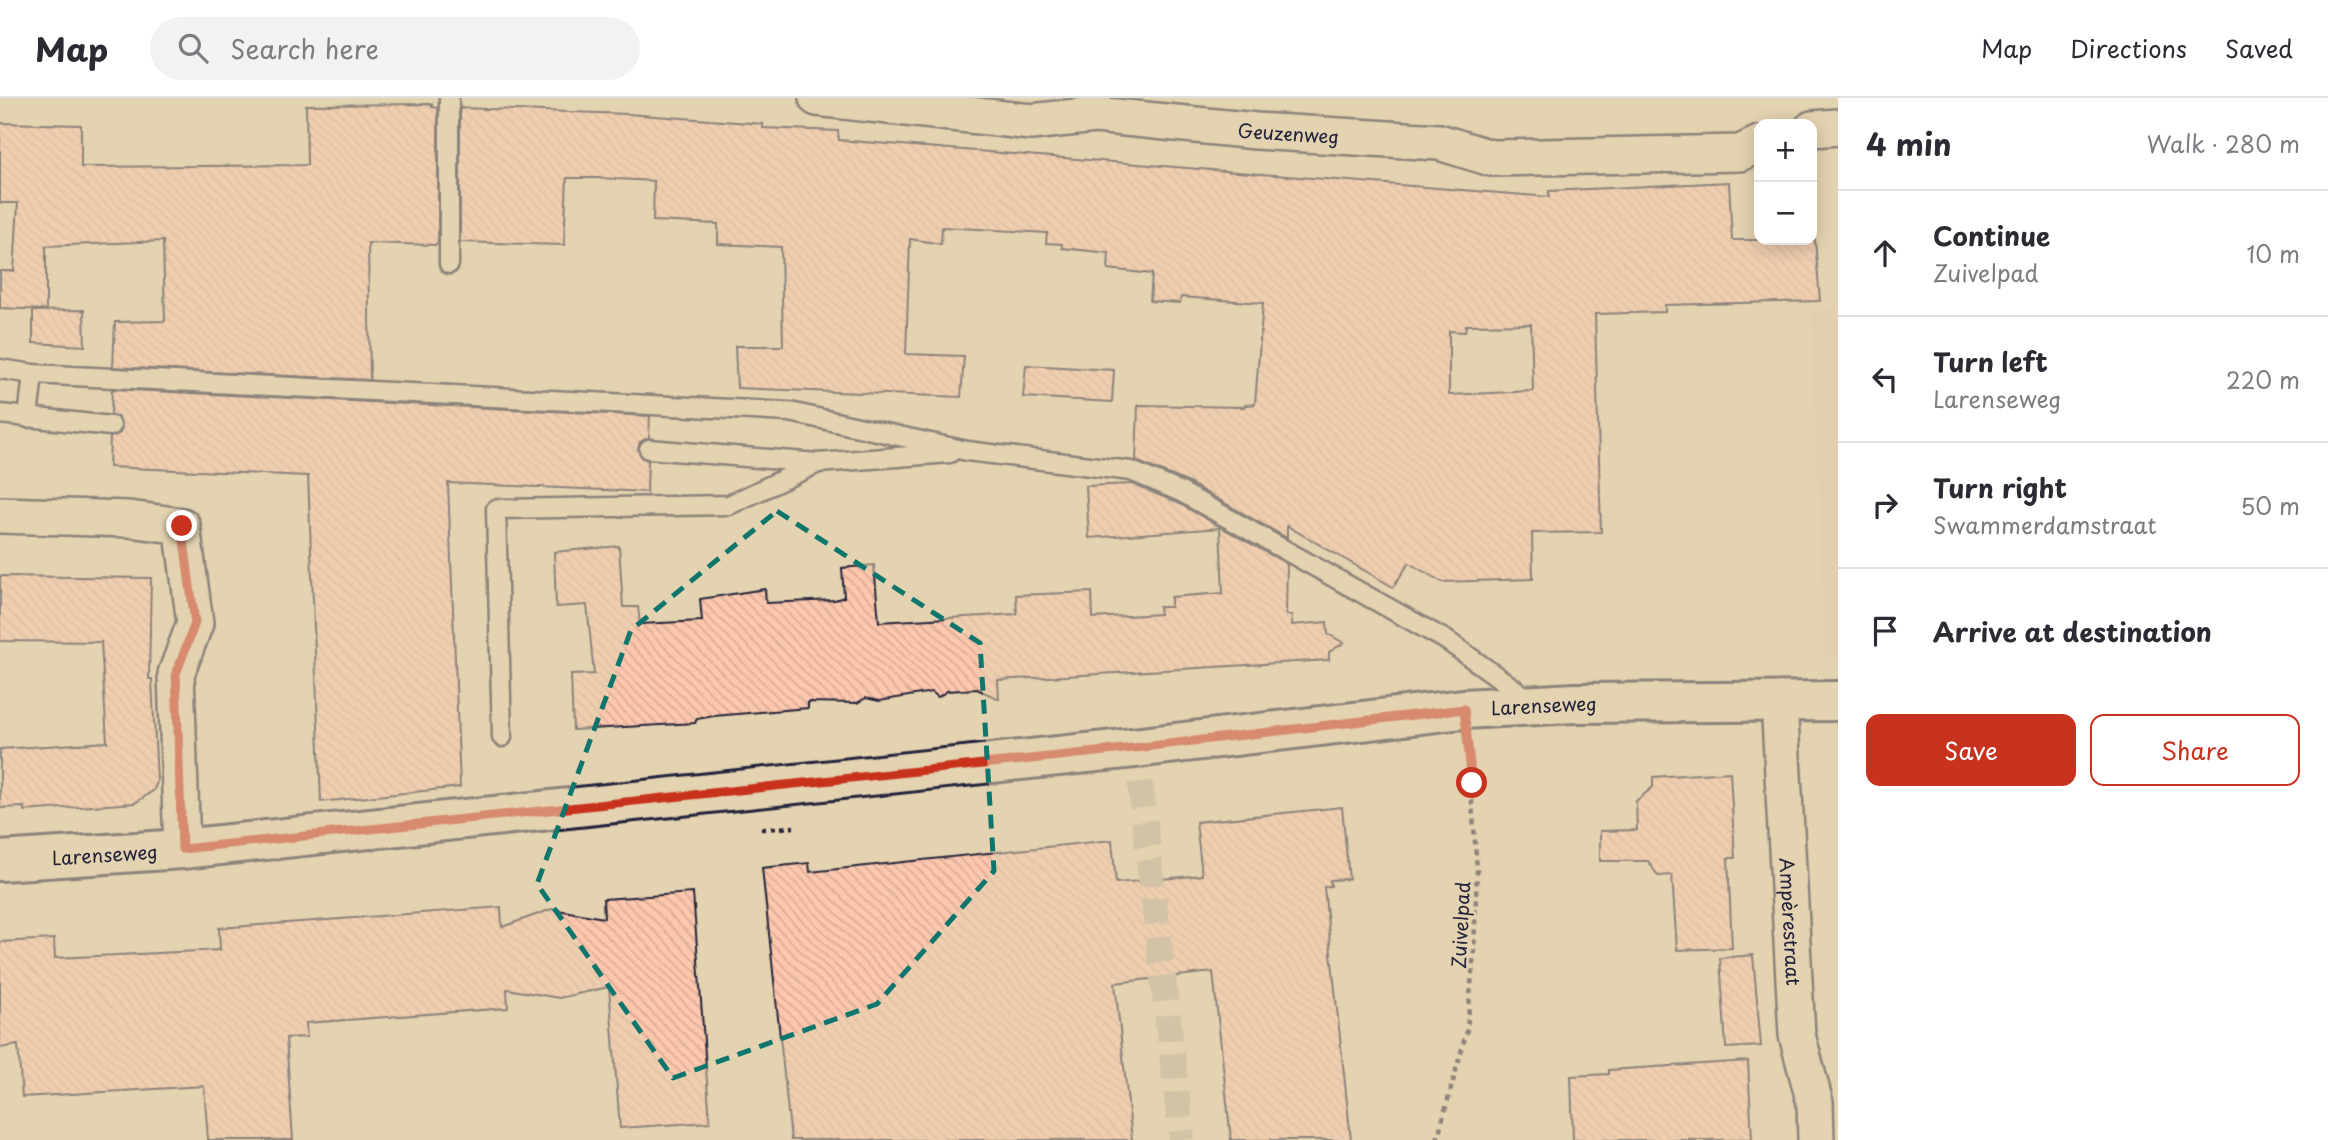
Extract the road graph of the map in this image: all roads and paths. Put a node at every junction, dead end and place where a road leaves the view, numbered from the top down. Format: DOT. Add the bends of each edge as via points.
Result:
graph roads {
  1 [pos="449,98"];
  2 [pos="817,98"];
  3 [pos="1838,127"];
  4 [pos="1817,129"];
  5 [pos="1754,146"];
  6 [pos="449,264"];
  7 [pos="0,369"];
  8 [pos="33,374"];
  9 [pos="0,414"];
  10 [pos="28,418"];
  11 [pos="111,426"];
  12 [pos="649,449"];
  13 [pos="967,451"];
  14 [pos="818,463"];
  15 [pos="0,514"];
  16 [pos="1779,700"];
  17 [pos="1838,701"];
  18 [pos="1535,705"];
  19 [pos="1464,709"];
  20 [pos="502,737"];
  21 [pos="182,849"];
  22 [pos="0,861"];
  23 [pos="1437,1140"];
  24 [pos="1816,1140"];
  1 -- 6 [label="lane"];
  2 -- 5 [label="street, Geuzenweg" via="1031,122 1095,115 1438,142 1492,158 1740,153"];
  3 -- 4 [label="street"];
  7 -- 8 [label="lane"];
  8 -- 10 [label="lane"];
  8 -- 13 [label="lane" via="790,412"];
  9 -- 10 [label="lane"];
  10 -- 11 [label="lane"];
  12 -- 14 [label="lane"];
  13 -- 14 [label="lane"];
  13 -- 18 [label="lane" via="1131,471 1181,492 1446,640"];
  14 -- 20 [label="lane" via="729,505 496,509"];
  15 -- 21 [label="street" via="182,526 195,623 176,674"];
  16 -- 17 [label="street, Larenseweg"];
  16 -- 18 [label="street, Larenseweg"];
  16 -- 24 [label="street, Ampèrestraat" via="1797,1035 1815,1103"];
  18 -- 19 [label="street, Larenseweg"];
  19 -- 21 [label="street, Larenseweg"];
  19 -- 23 [label="path, Zuivelpad" via="1477,870 1474,951 1467,1030"];
  21 -- 22 [label="street, Larenseweg"];
}
